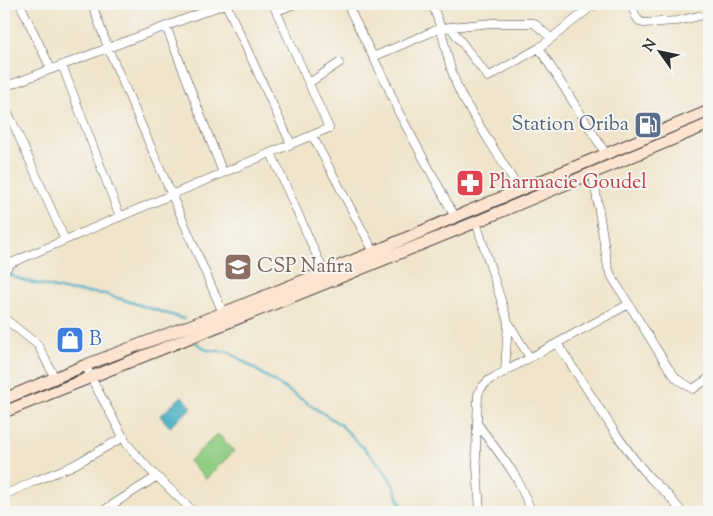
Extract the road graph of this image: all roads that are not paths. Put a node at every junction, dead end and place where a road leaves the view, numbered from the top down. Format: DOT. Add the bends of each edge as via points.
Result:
graph roads {
  1 [pos="20,4"];
  2 [pos="92,4"];
  3 [pos="225,4"];
  4 [pos="294,4"];
  5 [pos="347,4"];
  6 [pos="432,4"];
  7 [pos="597,4"];
  8 [pos="632,4"];
  9 [pos="275,8"];
  10 [pos="700,16"];
  11 [pos="166,26"];
  12 [pos="450,27"];
  13 [pos="440,28"];
  14 [pos="551,38"];
  15 [pos="108,48"];
  16 [pos="539,48"];
  17 [pos="373,57"];
  18 [pos="339,63"];
  19 [pos="62,65"];
  20 [pos="51,69"];
  21 [pos="310,83"];
  22 [pos="4,87"];
  23 [pos="4,108"];
  24 [pos="709,111"];
  25 [pos="709,124"];
  26 [pos="312,135"];
  27 [pos="290,144"];
  28 [pos="271,153"];
  29 [pos="606,154"];
  30 [pos="595,172"];
  31 [pos="223,173"];
  32 [pos="520,191"];
  33 [pos="171,195"];
  34 [pos="120,217"];
  35 [pos="455,217"];
  36 [pos="476,222"];
  37 [pos="65,240"];
  38 [pos="374,252"];
  39 [pos="4,271"];
  40 [pos="324,272"];
  41 [pos="628,304"];
  42 [pos="223,313"];
  43 [pos="4,318"];
  44 [pos="508,322"];
  45 [pos="557,343"];
  46 [pos="530,358"];
  47 [pos="86,365"];
  48 [pos="505,372"];
  49 [pos="90,376"];
  50 [pos="55,378"];
  51 [pos="709,378"];
  52 [pos="4,399"];
  53 [pos="4,412"];
  54 [pos="477,424"];
  55 [pos="124,437"];
  56 [pos="156,477"];
  57 [pos="4,495"];
  58 [pos="101,512"];
  59 [pos="194,512"];
  60 [pos="480,512"];
  61 [pos="532,512"];
  62 [pos="682,512"];
  1 -- 20 [label="street"];
  2 -- 15 [label="street"];
  3 -- 11 [label="street"];
  3 -- 27 [label="street"];
  4 -- 9 [label="street"];
  5 -- 17 [label="street"];
  6 -- 13 [label="street"];
  7 -- 14 [label="street"];
  8 -- 10 [label="street" via="637,20 644,23"];
  9 -- 21 [label="street"];
  11 -- 15 [label="street"];
  11 -- 31 [label="street"];
  12 -- 13 [label="street"];
  12 -- 14 [label="street" via="534,23"];
  12 -- 16 [label="street" via="488,78"];
  13 -- 17 [label="street"];
  13 -- 32 [label="street" via="455,84"];
  14 -- 16 [label="street"];
  15 -- 19 [label="street"];
  15 -- 33 [label="street"];
  16 -- 29 [label="street"];
  17 -- 35 [label="street" via="405,126"];
  18 -- 21 [label="street"];
  19 -- 20 [label="street"];
  19 -- 34 [label="street"];
  20 -- 22 [label="street"];
  21 -- 26 [label="street" via="330,128"];
  23 -- 37 [label="street"];
  24 -- 29 [label="main road"];
  25 -- 30 [label="main road"];
  26 -- 27 [label="street"];
  26 -- 38 [label="street"];
  27 -- 28 [label="street"];
  28 -- 31 [label="street"];
  28 -- 40 [label="street"];
  29 -- 32 [label="main road"];
  30 -- 36 [label="main road"];
  30 -- 41 [label="street" via="608,268"];
  31 -- 33 [label="street"];
  32 -- 35 [label="main road"];
  33 -- 34 [label="street"];
  33 -- 42 [label="street"];
  34 -- 37 [label="street"];
  35 -- 38 [label="main road"];
  36 -- 44 [label="street"];
  36 -- 49 [label="main road"];
  37 -- 39 [label="street" via="10,263"];
  38 -- 40 [label="main road"];
  40 -- 42 [label="main road"];
  41 -- 45 [label="street"];
  41 -- 51 [label="street" via="676,379 693,389"];
  42 -- 47 [label="main road"];
  43 -- 50 [label="street" via="38,345"];
  44 -- 46 [label="street"];
  44 -- 48 [label="street"];
  45 -- 46 [label="street"];
  45 -- 62 [label="street" via="635,460"];
  46 -- 48 [label="street"];
  47 -- 49 [label="street"];
  47 -- 50 [label="main road"];
  48 -- 54 [label="street" via="481,388"];
  49 -- 53 [label="main road"];
  49 -- 55 [label="street"];
  50 -- 52 [label="main road"];
  54 -- 60 [label="street"];
  54 -- 61 [label="street" via="517,479"];
  55 -- 56 [label="street"];
  55 -- 57 [label="street" via="72,466"];
  56 -- 58 [label="street"];
  56 -- 59 [label="street"];
}
